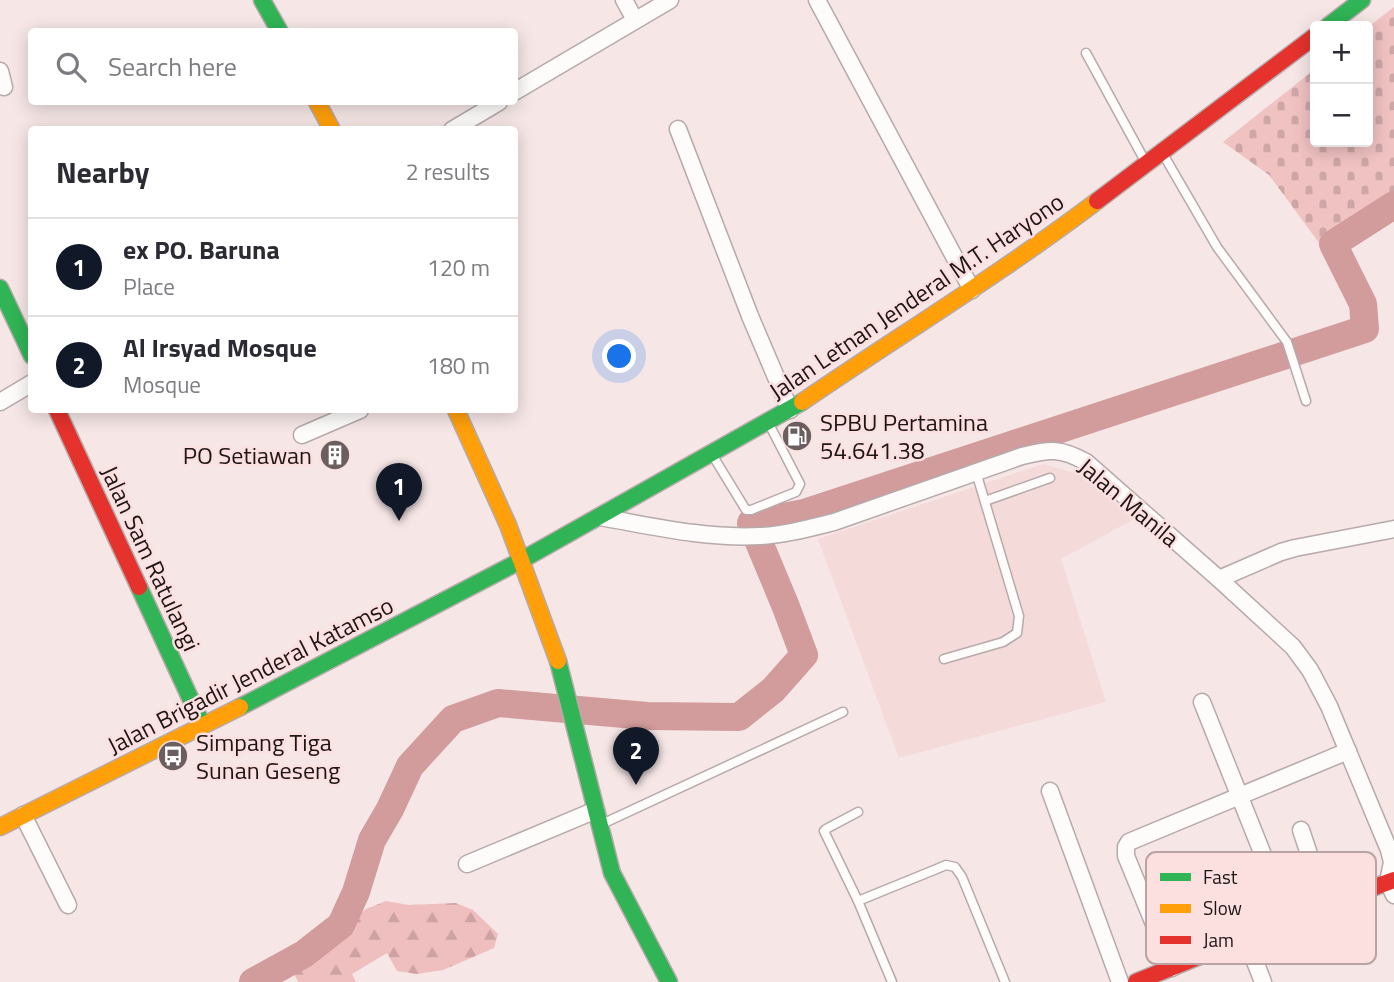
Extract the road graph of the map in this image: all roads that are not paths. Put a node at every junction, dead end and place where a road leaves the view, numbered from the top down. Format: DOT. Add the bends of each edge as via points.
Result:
graph roads {
  1 [pos="262,0"];
  2 [pos="624,0"];
  3 [pos="670,0"];
  4 [pos="817,0"];
  5 [pos="1329,0"];
  6 [pos="1362,0"];
  7 [pos="635,20"];
  8 [pos="1333,21"];
  9 [pos="1334,21"];
  10 [pos="278,28"];
  11 [pos="1310,40"];
  12 [pos="1086,53"];
  13 [pos="518,90"];
  14 [pos="319,105"];
  15 [pos="494,105"];
  16 [pos="330,126"];
  17 [pos="459,126"];
  18 [pos="678,129"];
  19 [pos="1162,152"];
  20 [pos="1146,164"];
  21 [pos="0,288"];
  22 [pos="972,290"];
  23 [pos="28,348"];
  24 [pos="28,385"];
  25 [pos="1306,401"];
  26 [pos="0,402"];
  27 [pos="790,410"];
  28 [pos="58,413"];
  29 [pos="353,413"];
  30 [pos="457,413"];
  31 [pos="768,422"];
  32 [pos="302,435"];
  33 [pos="711,453"];
  34 [pos="976,472"];
  35 [pos="1050,478"];
  36 [pos="985,501"];
  37 [pos="600,517"];
  38 [pos="1394,529"];
  39 [pos="520,561"];
  40 [pos="1219,579"];
  41 [pos="944,659"];
  42 [pos="1202,702"];
  43 [pos="843,712"];
  44 [pos="203,726"];
  45 [pos="1348,751"];
  46 [pos="1050,792"];
  47 [pos="1240,795"];
  48 [pos="858,812"];
  49 [pos="23,815"];
  50 [pos="598,818"];
  51 [pos="0,827"];
  52 [pos="1301,830"];
  53 [pos="1263,852"];
  54 [pos="1308,852"];
  55 [pos="467,864"];
  56 [pos="1392,886"];
  57 [pos="858,901"];
  58 [pos="68,905"];
  59 [pos="1146,905"];
  60 [pos="1170,964"];
  61 [pos="1182,964"];
  62 [pos="1256,964"];
  63 [pos="1172,968"];
  64 [pos="669,982"];
  65 [pos="892,982"];
  66 [pos="1005,982"];
  67 [pos="1120,982"];
  68 [pos="1136,982"];
  69 [pos="1263,982"];
  1 -- 10 [label="main road"];
  2 -- 7 [label="street"];
  3 -- 7 [label="street"];
  4 -- 22 [label="street"];
  5 -- 8 [label="main road"];
  6 -- 9 [label="main road"];
  7 -- 13 [label="street"];
  11 -- 19 [label="main road, Jalan Letnan Jenderal M.T. Haryono"];
  12 -- 20 [label="lane"];
  14 -- 16 [label="main road"];
  15 -- 17 [label="street"];
  18 -- 27 [label="street"];
  19 -- 20 [label="main road, Jalan Letnan Jenderal M.T. Haryono"];
  19 -- 25 [label="lane" via="1217,247 1287,342"];
  20 -- 22 [label="main road, Jalan Letnan Jenderal M.T. Haryono"];
  21 -- 23 [label="main road"];
  22 -- 27 [label="main road, Jalan Letnan Jenderal M.T. Haryono"];
  24 -- 26 [label="street"];
  27 -- 31 [label="main road, Jalan Letnan Jenderal M.T. Haryono"];
  28 -- 44 [label="main road, Jalan Sam Ratulangi"];
  29 -- 32 [label="street"];
  30 -- 39 [label="main road"];
  31 -- 33 [label="main road, Jalan Letnan Jenderal M.T. Haryono"];
  31 -- 33 [label="lane" via="800,484 796,492 746,510"];
  33 -- 37 [label="main road, Jalan Letnan Jenderal M.T. Haryono"];
  34 -- 36 [label="lane"];
  34 -- 37 [label="street, Jalan Manila" via="834,522 756,536 700,534"];
  34 -- 40 [label="street, Jalan Manila" via="1041,452 1073,454"];
  35 -- 36 [label="lane"];
  36 -- 41 [label="lane" via="1019,616 1017,633 1003,642"];
  37 -- 39 [label="main road, Jalan Letnan Jenderal M.T. Haryono"];
  38 -- 40 [label="street" via="1295,548"];
  39 -- 44 [label="main road, Jalan Brigadir Jenderal Katamso"];
  39 -- 50 [label="main road" via="555,651"];
  40 -- 45 [label="street, Jalan Manila" via="1302,658"];
  42 -- 47 [label="street"];
  43 -- 50 [label="lane"];
  44 -- 49 [label="main road, Jalan Brigadir Jenderal Katamso"];
  45 -- 47 [label="street"];
  45 -- 56 [label="street, Jalan Manila" via="1389,850"];
  46 -- 67 [label="street"];
  47 -- 53 [label="street"];
  47 -- 59 [label="street" via="1129,842 1126,856"];
  48 -- 57 [label="lane" via="824,831"];
  49 -- 51 [label="main road, Jalan Brigadir Jenderal Katamso"];
  49 -- 58 [label="street"];
  50 -- 55 [label="street"];
  50 -- 64 [label="main road" via="612,873"];
  52 -- 54 [label="street"];
  57 -- 65 [label="lane"];
  57 -- 66 [label="lane" via="946,865 955,867"];
  60 -- 63 [label="street"];
  61 -- 63 [label="main road"];
  62 -- 69 [label="street"];
  63 -- 68 [label="main road"];
}
